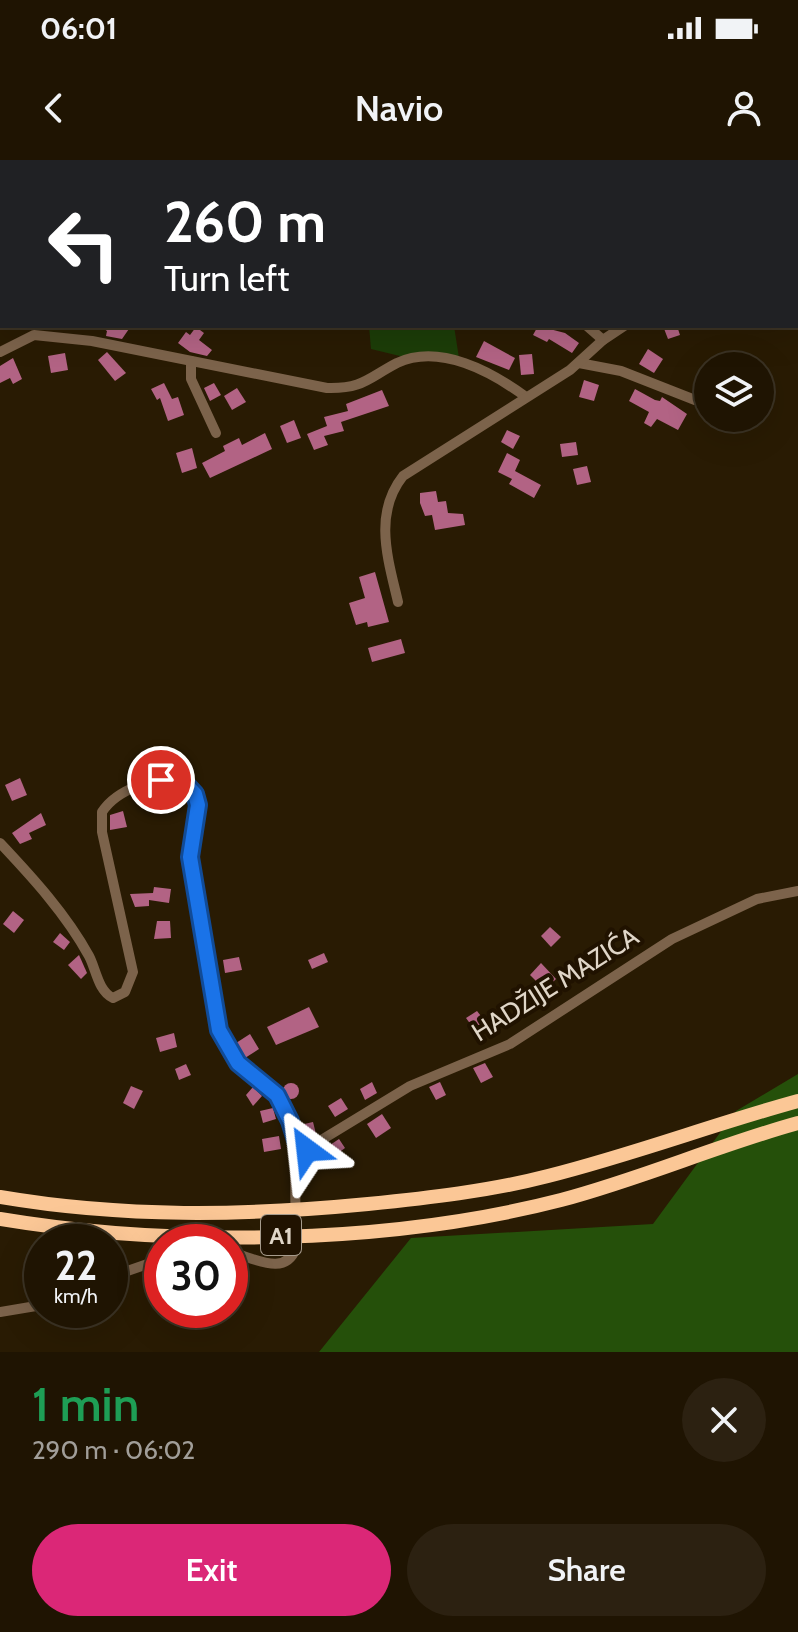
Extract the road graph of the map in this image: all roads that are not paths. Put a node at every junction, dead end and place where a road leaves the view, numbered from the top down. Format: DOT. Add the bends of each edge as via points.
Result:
graph roads {
  1 [pos="68,328"];
  2 [pos="589,328"];
  3 [pos="621,328"];
  4 [pos="36,330"];
  5 [pos="60,339"];
  6 [pos="603,340"];
  7 [pos="0,352"];
  8 [pos="191,361"];
  9 [pos="579,363"];
  10 [pos="526,397"];
  11 [pos="694,400"];
  12 [pos="216,433"];
  13 [pos="398,602"];
  14 [pos="0,843"];
  15 [pos="798,891"];
  16 [pos="798,1101"];
  17 [pos="798,1123"];
  18 [pos="300,1153"];
  19 [pos="0,1197"];
  20 [pos="0,1219"];
  21 [pos="248,1258"];
  22 [pos="24,1308"];
  23 [pos="0,1312"];
  1 -- 5 [label="street"];
  2 -- 6 [label="street"];
  3 -- 6 [label="street"];
  4 -- 5 [label="street"];
  4 -- 7 [label="street"];
  5 -- 8 [label="street"];
  6 -- 9 [label="street"];
  8 -- 10 [label="street" via="348,388 405,361 449,359 473,365"];
  8 -- 12 [label="street" via="191,379"];
  9 -- 10 [label="street"];
  9 -- 11 [label="street" via="621,371"];
  10 -- 13 [label="street" via="413,467 394,487 385,528"];
  14 -- 18 [label="street" via="59,912 113,998 130,985 133,972 102,812 112,799 135,788 175,779 189,785 198,805 190,857 219,1030 238,1063 277,1095"];
  15 -- 18 [label="street, HADŽIJE MAZIĆA" via="757,899 672,939 510,1044 410,1086"];
  16 -- 19 [label="highway, A1" via="547,1176 447,1195 249,1215 117,1212"];
  17 -- 20 [label="highway, A1" via="561,1200 384,1228 247,1238 127,1234"];
  18 -- 21 [label="street" via="293,1257 272,1266"];
  22 -- 23 [label="street"];
}
